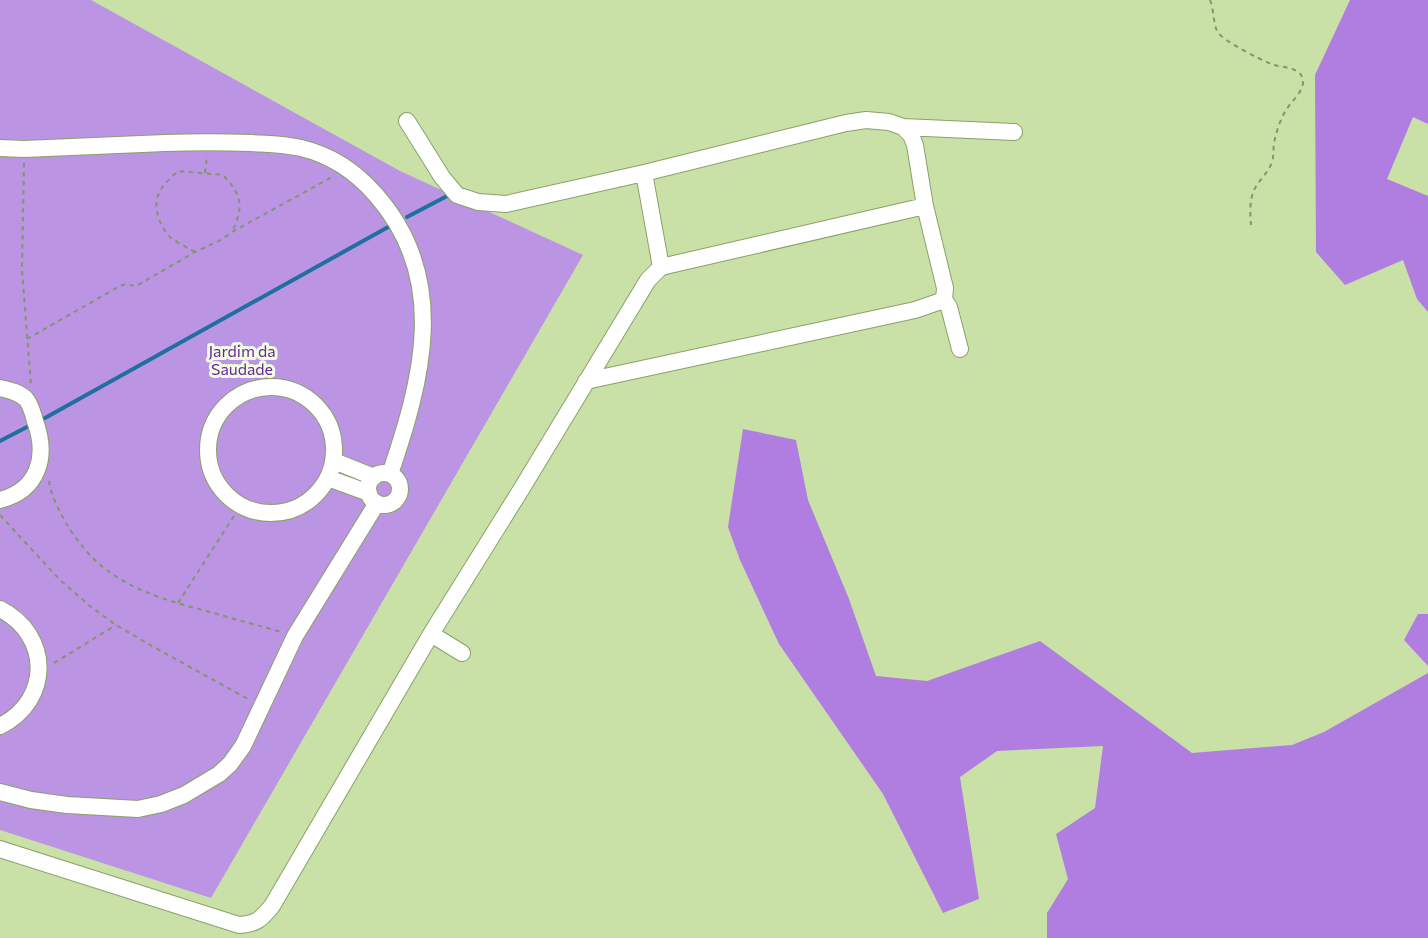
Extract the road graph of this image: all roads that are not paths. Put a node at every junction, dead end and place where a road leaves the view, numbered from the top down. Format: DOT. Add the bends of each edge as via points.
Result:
graph roads {
  1 [pos="407,121"];
  2 [pos="903,127"];
  3 [pos="1014,132"];
  4 [pos="0,148"];
  5 [pos="644,173"];
  6 [pos="926,206"];
  7 [pos="661,267"];
  8 [pos="944,300"];
  9 [pos="960,349"];
  10 [pos="586,381"];
  11 [pos="0,388"];
  12 [pos="334,461"];
  13 [pos="328,478"];
  14 [pos="377,487"];
  15 [pos="0,500"];
  16 [pos="0,609"];
  17 [pos="431,634"];
  18 [pos="462,653"];
  19 [pos="0,726"];
  20 [pos="0,792"];
  21 [pos="0,849"];
  1 -- 5 [label="street" via="442,177 458,195 478,202 506,204"];
  2 -- 3 [label="street"];
  2 -- 5 [label="street" via="866,120 846,123"];
  2 -- 6 [label="street" via="912,135 915,145"];
  4 -- 14 [label="street" via="208,141 277,144 334,160 366,183 404,235 421,291 423,323 422,350 405,428"];
  5 -- 7 [label="street"];
  6 -- 7 [label="street"];
  6 -- 8 [label="street" via="945,288"];
  7 -- 10 [label="street" via="648,280"];
  8 -- 9 [label="street"];
  8 -- 10 [label="street" via="915,310"];
  10 -- 17 [label="street"];
  11 -- 15 [label="street" via="17,393 30,406 39,431 40,460 29,483"];
  12 -- 13 [label="street"];
  12 -- 13 [label="street" via="330,427 322,412 294,391 260,387 243,392 217,415 210,431 209,465 216,481 227,495 256,512 274,513 306,503"];
  12 -- 14 [label="street"];
  13 -- 14 [label="street"];
  14 -- 20 [label="street" via="295,636 243,746 219,774 184,795 138,809 87,807"];
  16 -- 19 [label="street" via="23,626 32,640 39,672 27,704"];
  17 -- 18 [label="street"];
  17 -- 21 [label="street" via="272,906 251,924 239,925"];
}
